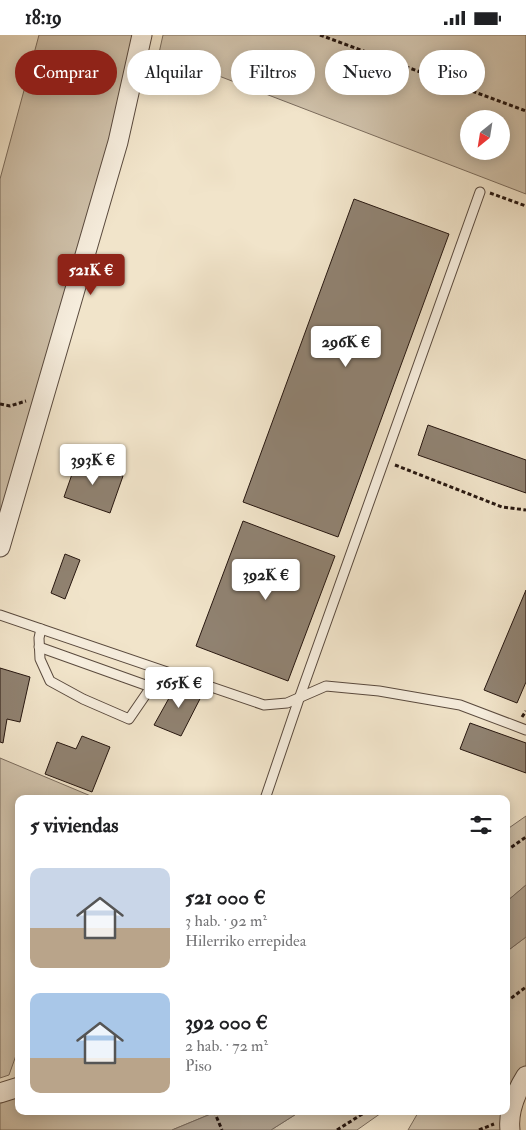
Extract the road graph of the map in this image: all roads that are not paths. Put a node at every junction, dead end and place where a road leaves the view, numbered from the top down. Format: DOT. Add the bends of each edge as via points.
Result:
graph roads {
  1 [pos="142,35"];
  2 [pos="480,192"];
  3 [pos="0,547"];
  4 [pos="0,615"];
  5 [pos="41,629"];
  6 [pos="39,647"];
  7 [pos="166,672"];
  8 [pos="151,687"];
  9 [pos="300,696"];
  10 [pos="526,730"];
  11 [pos="266,795"];
  12 [pos="526,1076"];
  13 [pos="15,1088"];
  14 [pos="0,1093"];
  15 [pos="510,1130"];
  1 -- 3 [label="street" via="118,142"];
  2 -- 9 [label="lane"];
  4 -- 5 [label="lane"];
  5 -- 6 [label="lane"];
  5 -- 7 [label="lane"];
  6 -- 8 [label="lane"];
  6 -- 8 [label="lane" via="40,659 50,681 129,719"];
  7 -- 8 [label="lane"];
  7 -- 9 [label="lane" via="264,705 287,703"];
  9 -- 10 [label="lane" via="326,686 379,691 460,705"];
  9 -- 11 [label="lane"];
  12 -- 15 [label="street" via="518,1090 509,1121"];
  13 -- 14 [label="street"];
}
